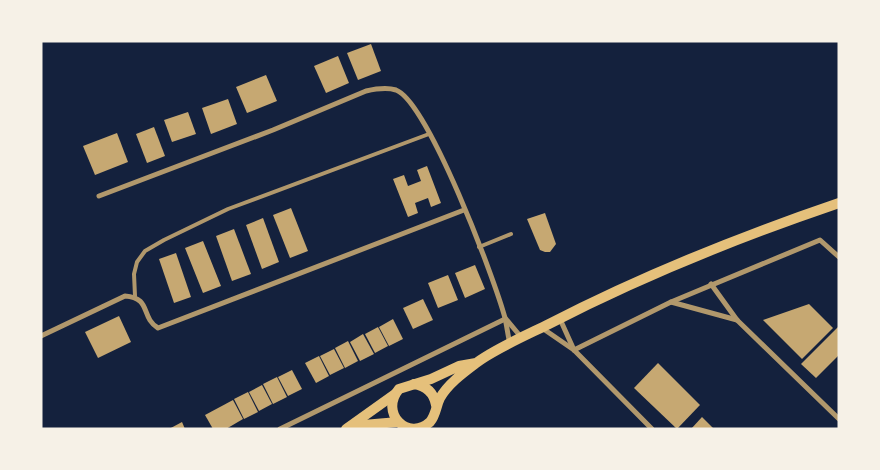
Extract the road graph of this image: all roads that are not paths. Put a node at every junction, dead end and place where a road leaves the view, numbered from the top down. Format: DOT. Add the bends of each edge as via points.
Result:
graph roads {
  1 [pos="429,134"];
  2 [pos="98,196"];
  3 [pos="839,203"];
  4 [pos="464,210"];
  5 [pos="511,234"];
  6 [pos="479,247"];
  7 [pos="839,257"];
  8 [pos="711,284"];
  9 [pos="135,296"];
  10 [pos="671,302"];
  11 [pos="560,318"];
  12 [pos="505,319"];
  13 [pos="737,320"];
  14 [pos="542,328"];
  15 [pos="41,336"];
  16 [pos="522,338"];
  17 [pos="510,345"];
  18 [pos="574,350"];
  19 [pos="476,363"];
  20 [pos="413,383"];
  21 [pos="394,394"];
  22 [pos="436,406"];
  23 [pos="433,418"];
  24 [pos="839,419"];
  25 [pos="403,426"];
  26 [pos="348,428"];
  27 [pos="280,429"];
  28 [pos="433,429"];
  29 [pos="652,429"];
  1 -- 2 [label="street" via="409,100 396,90 381,88 366,91"];
  1 -- 4 [label="street"];
  1 -- 9 [label="lane" via="228,209 164,240 145,251 137,262"];
  3 -- 11 [label="main road" via="685,260"];
  4 -- 6 [label="street"];
  4 -- 9 [label="street" via="158,328 153,325 143,302"];
  5 -- 6 [label="lane"];
  6 -- 12 [label="street"];
  7 -- 8 [label="street" via="820,240"];
  8 -- 10 [label="street"];
  8 -- 13 [label="street"];
  9 -- 15 [label="street" via="125,296"];
  10 -- 13 [label="street"];
  10 -- 18 [label="street"];
  11 -- 14 [label="main road"];
  11 -- 18 [label="street"];
  12 -- 16 [label="street"];
  12 -- 17 [label="street"];
  12 -- 27 [label="street"];
  13 -- 24 [label="street"];
  14 -- 16 [label="main road"];
  14 -- 18 [label="street"];
  16 -- 17 [label="main road"];
  17 -- 19 [label="main road"];
  18 -- 29 [label="street"];
  19 -- 20 [label="main road"];
  19 -- 22 [label="main road" via="447,388"];
  20 -- 21 [label="main road"];
  20 -- 22 [label="main road" via="432,393"];
  21 -- 25 [label="main road" via="392,409"];
  21 -- 26 [label="main road"];
  22 -- 23 [label="main road"];
  23 -- 25 [label="main road" via="417,428"];
  23 -- 28 [label="main road"];
  25 -- 26 [label="main road"];
}
